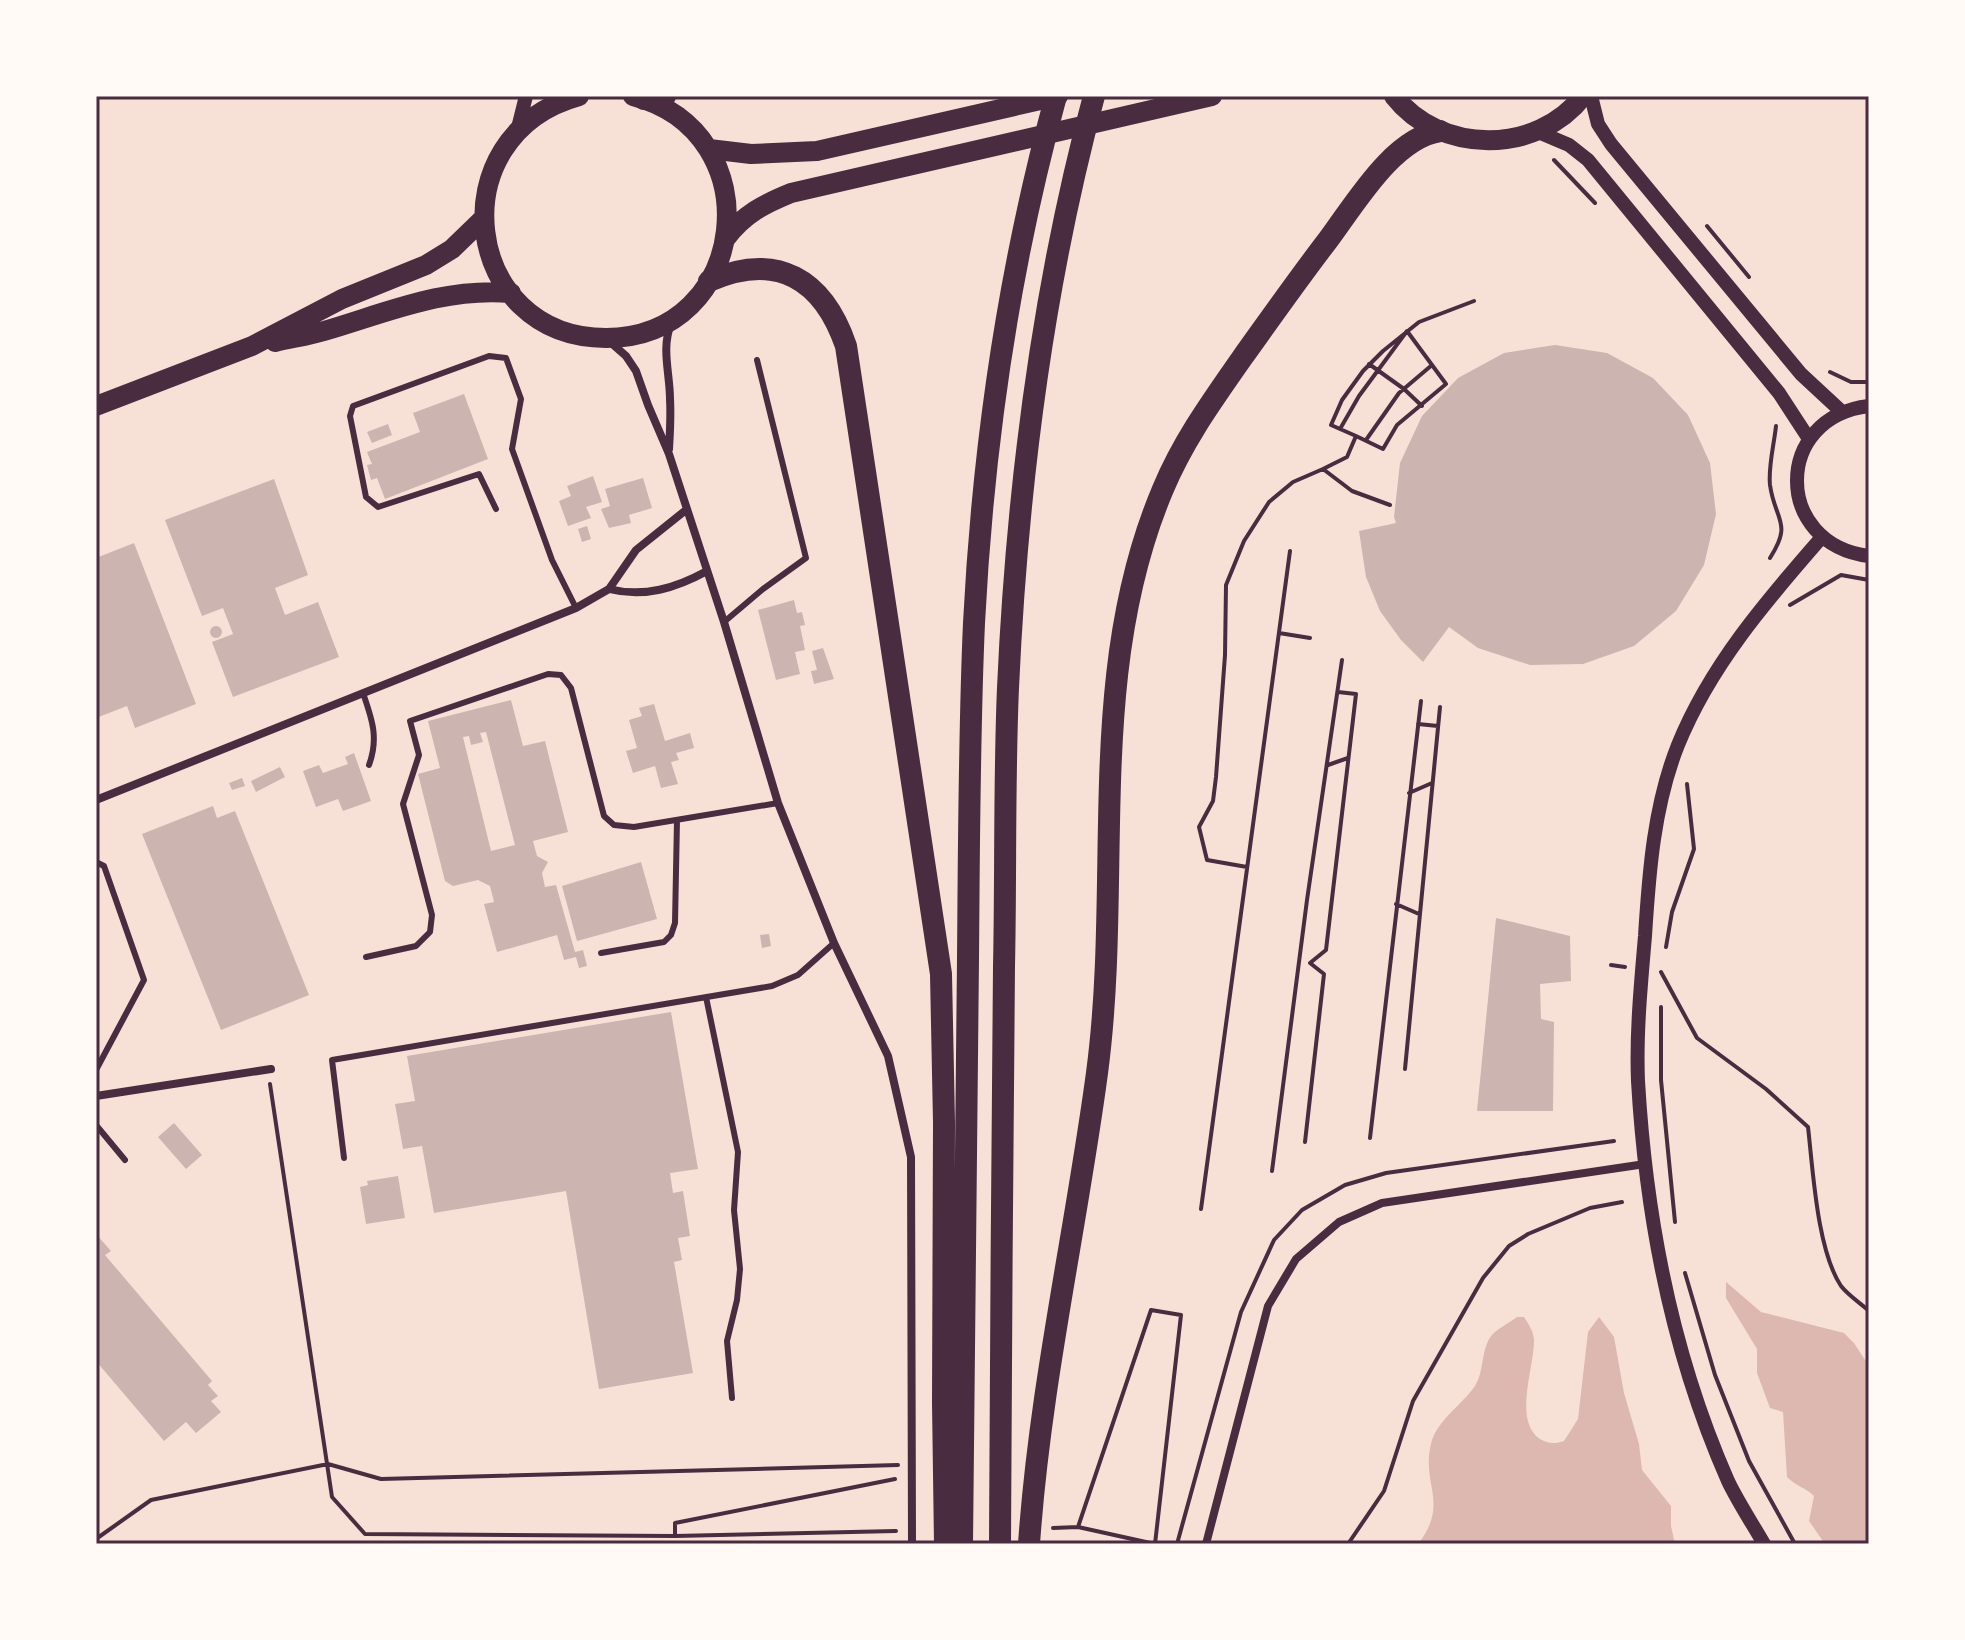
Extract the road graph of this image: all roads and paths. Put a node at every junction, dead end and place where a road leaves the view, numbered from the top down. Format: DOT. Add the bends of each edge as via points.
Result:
graph roads {
  1 [pos="526,96"];
  2 [pos="579,96"];
  3 [pos="1057,96"];
  4 [pos="1094,96"];
  5 [pos="1212,96"];
  6 [pos="1394,96"];
  7 [pos="1583,96"];
  8 [pos="1591,96"];
  9 [pos="647,97"];
  10 [pos="1440,131"];
  11 [pos="1536,131"];
  12 [pos="517,132"];
  13 [pos="709,149"];
  14 [pos="483,219"];
  15 [pos="1706,225"];
  16 [pos="726,238"];
  17 [pos="709,281"];
  18 [pos="1753,283"];
  19 [pos="511,293"];
  20 [pos="1474,301"];
  21 [pos="673,318"];
  22 [pos="1407,331"];
  23 [pos="606,338"];
  24 [pos="252,346"];
  25 [pos="757,360"];
  26 [pos="1369,364"];
  27 [pos="1433,365"];
  28 [pos="1821,367"];
  29 [pos="1379,371"];
  30 [pos="1869,382"];
  31 [pos="1404,389"];
  32 [pos="96,406"];
  33 [pos="1422,406"];
  34 [pos="1869,406"];
  35 [pos="1842,412"];
  36 [pos="1770,415"];
  37 [pos="1340,429"];
  38 [pos="1356,436"];
  39 [pos="1809,439"];
  40 [pos="1366,440"];
  41 [pos="669,454"];
  42 [pos="1323,469"];
  43 [pos="1390,505"];
  44 [pos="496,509"];
  45 [pos="686,510"];
  46 [pos="1822,537"];
  47 [pos="1290,551"];
  48 [pos="1869,556"];
  49 [pos="1770,558"];
  50 [pos="707,571"];
  51 [pos="1869,580"];
  52 [pos="609,589"];
  53 [pos="576,608"];
  54 [pos="1782,616"];
  55 [pos="724,622"];
  56 [pos="1279,633"];
  57 [pos="1310,638"];
  58 [pos="1342,660"];
  59 [pos="1338,692"];
  60 [pos="363,693"];
  61 [pos="1421,701"];
  62 [pos="1440,707"];
  63 [pos="1418,724"];
  64 [pos="1438,726"];
  65 [pos="1348,757"];
  66 [pos="369,765"];
  67 [pos="1328,765"];
  68 [pos="1691,773"];
  69 [pos="1432,783"];
  70 [pos="1409,793"];
  71 [pos="96,800"];
  72 [pos="778,803"];
  73 [pos="677,820"];
  74 [pos="96,862"];
  75 [pos="1247,867"];
  76 [pos="1396,904"];
  77 [pos="1420,915"];
  78 [pos="834,943"];
  79 [pos="601,953"];
  80 [pos="366,957"];
  81 [pos="1664,957"];
  82 [pos="1299,960"];
  83 [pos="1310,963"];
  84 [pos="1611,965"];
  85 [pos="1642,970"];
  86 [pos="1661,972"];
  87 [pos="1661,988"];
  88 [pos="706,997"];
  89 [pos="1661,1003"];
  90 [pos="1405,1069"];
  91 [pos="96,1070"];
  92 [pos="270,1073"];
  93 [pos="96,1096"];
  94 [pos="96,1125"];
  95 [pos="1370,1138"];
  96 [pos="1614,1141"];
  97 [pos="1305,1142"];
  98 [pos="344,1158"];
  99 [pos="125,1160"];
  100 [pos="1645,1164"];
  101 [pos="1272,1171"];
  102 [pos="1622,1202"];
  103 [pos="1201,1209"];
  104 [pos="1676,1228"];
  105 [pos="1683,1268"];
  106 [pos="1869,1311"];
  107 [pos="732,1398"];
  108 [pos="328,1464"];
  109 [pos="913,1465"];
  110 [pos="898,1479"];
  111 [pos="1078,1527"];
  112 [pos="1055,1528"];
  113 [pos="904,1530"];
  114 [pos="675,1536"];
  115 [pos="96,1539"];
  116 [pos="912,1544"];
  117 [pos="945,1544"];
  118 [pos="962,1544"];
  119 [pos="1000,1544"];
  120 [pos="1029,1544"];
  121 [pos="1155,1544"];
  122 [pos="1177,1544"];
  123 [pos="1206,1544"];
  124 [pos="1348,1544"];
  125 [pos="1764,1544"];
  126 [pos="1795,1544"];
  1 -- 12 [label="street"];
  2 -- 12 [label="main road" via="545,109"];
  3 -- 13 [label="main road" via="817,151 751,154"];
  3 -- 118 [label="highway" via="1033,180 1005,328 974,619"];
  4 -- 119 [label="highway" via="1043,329 1012,620"];
  5 -- 16 [label="main road" via="791,193 761,205"];
  6 -- 10 [label="main road"];
  7 -- 11 [label="main road" via="1558,120"];
  8 -- 35 [label="street" via="1598,124 1611,144 1801,374"];
  9 -- 13 [label="main road" via="674,113"];
  10 -- 11 [label="main road" via="1488,141"];
  10 -- 120 [label="highway" via="1404,147 1376,176 1301,276 1203,412 1142,543 1115,678 1097,1071 1044,1396"];
  11 -- 39 [label="street" via="1588,160 1779,393"];
  12 -- 14 [label="main road" via="495,163"];
  13 -- 16 [label="main road" via="726,192"];
  14 -- 19 [label="main road" via="488,251"];
  14 -- 24 [label="main road" via="426,265 342,299"];
  15 -- 18 [label="path"];
  16 -- 17 [label="main road"];
  17 -- 21 [label="main road"];
  17 -- 117 [label="highway" via="758,269 801,280 820,295 846,346 941,974"];
  19 -- 23 [label="main road" via="553,326"];
  19 -- 24 [label="main road" via="429,298 322,332"];
  20 -- 22 [label="path"];
  21 -- 23 [label="main road" via="641,333"];
  21 -- 41 [label="street" via="667,332"];
  22 -- 26 [label="path"];
  22 -- 27 [label="path"];
  22 -- 29 [label="path"];
  23 -- 41 [label="street" via="636,371"];
  24 -- 32 [label="main road"];
  25 -- 55 [label="lane" via="806,558"];
  26 -- 29 [label="path"];
  26 -- 37 [label="path" via="1342,400 1331,425"];
  27 -- 31 [label="path"];
  27 -- 33 [label="path" via="1446,384"];
  28 -- 30 [label="path" via="1851,382"];
  29 -- 31 [label="path"];
  29 -- 37 [label="path"];
  31 -- 33 [label="path"];
  31 -- 40 [label="path"];
  33 -- 40 [label="path" via="1397,425 1383,449"];
  34 -- 35 [label="street"];
  35 -- 39 [label="street"];
  36 -- 49 [label="path" via="1776,426 1770,482 1783,529"];
  37 -- 38 [label="path"];
  38 -- 40 [label="path"];
  38 -- 42 [label="path" via="1347,457"];
  39 -- 46 [label="street" via="1796,483 1803,513"];
  41 -- 45 [label="street"];
  42 -- 43 [label="path" via="1352,491"];
  42 -- 75 [label="path" via="1293,482 1269,502 1244,541 1226,585 1216,777 1213,801 1199,827 1207,860"];
  44 -- 53 [label="lane" via="479,474 378,507 366,497 350,416 353,406 489,356 506,358 521,399 512,449 552,560"];
  45 -- 50 [label="street"];
  45 -- 52 [label="street" via="636,550"];
  46 -- 48 [label="street"];
  46 -- 85 [label="street" via="1703,690 1677,747 1660,804"];
  47 -- 56 [label="path"];
  50 -- 52 [label="street" via="660,590 630,594"];
  50 -- 55 [label="street"];
  51 -- 54 [label="path" via="1841,575 1790,605"];
  52 -- 53 [label="street"];
  53 -- 60 [label="street"];
  55 -- 72 [label="street"];
  56 -- 57 [label="path"];
  56 -- 75 [label="path"];
  58 -- 59 [label="path"];
  59 -- 65 [label="path" via="1356,694"];
  59 -- 67 [label="path"];
  60 -- 66 [label="lane" via="376,738"];
  60 -- 71 [label="street"];
  61 -- 63 [label="path"];
  62 -- 64 [label="path"];
  63 -- 64 [label="path"];
  63 -- 70 [label="path"];
  64 -- 69 [label="path"];
  65 -- 67 [label="path"];
  65 -- 83 [label="path" via="1326,950"];
  67 -- 82 [label="path"];
  68 -- 81 [label="path" via="1686,787 1694,849 1672,912"];
  69 -- 70 [label="path"];
  69 -- 77 [label="path"];
  70 -- 76 [label="path"];
  72 -- 73 [label="lane"];
  72 -- 78 [label="street"];
  73 -- 79 [label="lane" via="671,935 664,942"];
  73 -- 80 [label="lane" via="634,827 614,825 604,816 571,688 561,675 548,674 410,721 419,755 403,804 432,915 430,932 416,946"];
  74 -- 91 [label="lane" via="104,866 144,980"];
  75 -- 103 [label="path"];
  76 -- 77 [label="path"];
  76 -- 95 [label="path"];
  77 -- 90 [label="path"];
  78 -- 88 [label="lane" via="798,975 772,986"];
  78 -- 109 [label="street" via="888,1056 911,1157"];
  82 -- 83 [label="path"];
  82 -- 101 [label="path"];
  83 -- 97 [label="path" via="1324,974"];
  84 -- 85 [label="path"];
  85 -- 86 [label="path"];
  85 -- 100 [label="street" via="1638,1078"];
  86 -- 87 [label="path"];
  86 -- 106 [label="path" via="1697,1038 1808,1127 1829,1261 1842,1287"];
  88 -- 98 [label="lane" via="332,1060"];
  88 -- 107 [label="lane" via="738,1152 734,1210 740,1269 727,1341"];
  89 -- 104 [label="path" via="1661,1080"];
  92 -- 93 [label="street"];
  92 -- 108 [label="path"];
  94 -- 99 [label="lane"];
  96 -- 122 [label="path" via="1386,1173 1345,1185 1302,1210 1274,1240 1241,1312"];
  100 -- 123 [label="street" via="1382,1203 1339,1222 1296,1259 1268,1306"];
  100 -- 125 [label="street" via="1667,1303 1693,1393 1729,1483"];
  102 -- 124 [label="path" via="1590,1208 1528,1234 1509,1246 1483,1278 1413,1401 1384,1491"];
  105 -- 126 [label="path" via="1715,1375 1749,1461"];
  108 -- 109 [label="path" via="381,1479"];
  108 -- 114 [label="path" via="332,1497 365,1534"];
  108 -- 115 [label="path" via="151,1500"];
  109 -- 116 [label="street"];
  110 -- 114 [label="path" via="675,1523"];
  111 -- 112 [label="path"];
  111 -- 121 [label="path"];
  111 -- 121 [label="path" via="1151,1310 1181,1315"];
  113 -- 114 [label="path"];
}
